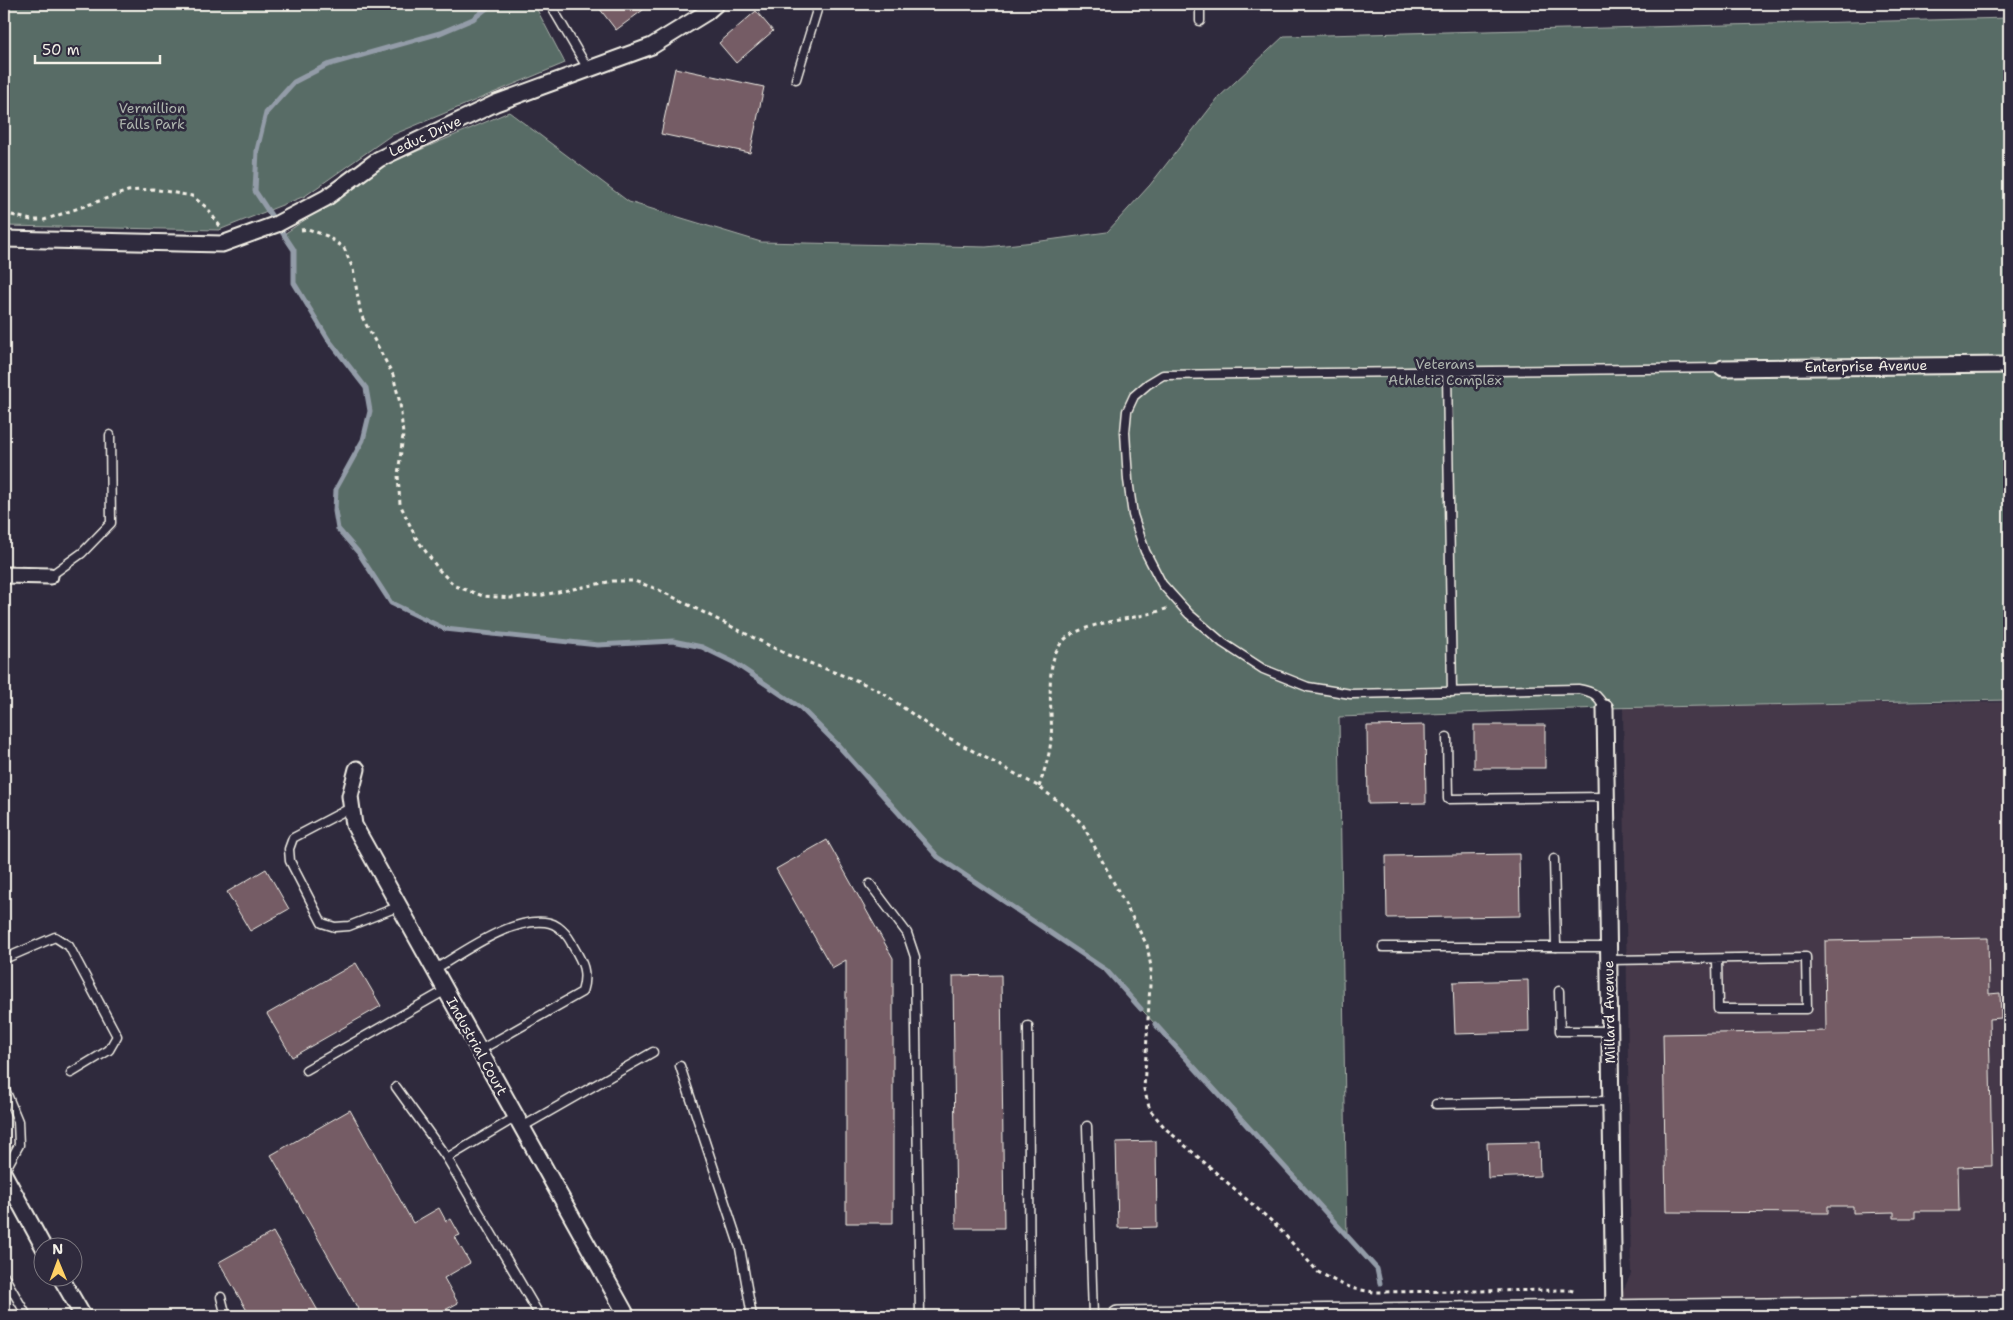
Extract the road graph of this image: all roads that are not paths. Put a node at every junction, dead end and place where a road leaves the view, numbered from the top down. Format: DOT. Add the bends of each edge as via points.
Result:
graph roads {
  1 [pos="550,4"];
  2 [pos="716,4"];
  3 [pos="814,4"];
  4 [pos="1200,4"];
  5 [pos="1200,20"];
  6 [pos="588,69"];
  7 [pos="796,79"];
  8 [pos="4,239"];
  9 [pos="2009,365"];
  10 [pos="1723,368"];
  11 [pos="1447,372"];
  12 [pos="110,435"];
  13 [pos="4,575"];
  14 [pos="50,576"];
  15 [pos="1452,692"];
  16 [pos="1605,708"];
  17 [pos="1446,737"];
  18 [pos="357,769"];
  19 [pos="1606,796"];
  20 [pos="352,806"];
  21 [pos="1554,859"];
  22 [pos="870,884"];
  23 [pos="400,906"];
  24 [pos="1383,947"];
  25 [pos="1556,947"];
  26 [pos="1608,953"];
  27 [pos="4,959"];
  28 [pos="1716,959"];
  29 [pos="434,969"];
  30 [pos="446,990"];
  31 [pos="1559,992"];
  32 [pos="1028,1026"];
  33 [pos="1609,1031"];
  34 [pos="480,1050"];
  35 [pos="653,1052"];
  36 [pos="680,1066"];
  37 [pos="306,1070"];
  38 [pos="71,1073"];
  39 [pos="4,1087"];
  40 [pos="396,1087"];
  41 [pos="1611,1101"];
  42 [pos="1436,1104"];
  43 [pos="519,1122"];
  44 [pos="1087,1126"];
  45 [pos="447,1158"];
  46 [pos="4,1173"];
  47 [pos="39,1238"];
  48 [pos="4,1276"];
  49 [pos="67,1288"];
  50 [pos="221,1297"];
  51 [pos="2009,1305"];
  52 [pos="1872,1311"];
  53 [pos="1614,1312"];
  54 [pos="1295,1315"];
  55 [pos="27,1316"];
  56 [pos="83,1316"];
  57 [pos="226,1316"];
  58 [pos="540,1316"];
  59 [pos="627,1316"];
  60 [pos="752,1316"];
  61 [pos="920,1316"];
  62 [pos="1030,1316"];
  63 [pos="1093,1316"];
  64 [pos="1118,1316"];
  1 -- 6 [label="lane"];
  2 -- 6 [label="street, Leduc Drive" via="652,46"];
  3 -- 7 [label="lane" via="817,10"];
  4 -- 5 [label="lane"];
  6 -- 8 [label="street, Leduc Drive" via="496,103 378,159 326,198 277,224 222,244"];
  9 -- 10 [label="street, Enterprise Avenue"];
  10 -- 11 [label="lane"];
  11 -- 15 [label="lane"];
  11 -- 15 [label="lane" via="1164,375 1134,396 1127,411 1125,432 1133,515 1145,551 1162,584 1189,614 1223,643 1263,669 1308,687 1351,694"];
  12 -- 14 [label="lane" via="111,523 82,553"];
  13 -- 14 [label="street"];
  15 -- 16 [label="lane" via="1578,689 1598,696"];
  16 -- 19 [label="street, Millard Avenue"];
  17 -- 19 [label="lane" via="1448,799"];
  18 -- 20 [label="street, Industrial Court" via="350,796"];
  19 -- 26 [label="street, Millard Avenue"];
  20 -- 23 [label="street, Industrial Court" via="354,825"];
  20 -- 23 [label="lane" via="294,838 289,849 290,861 322,923 334,927 349,926"];
  21 -- 25 [label="lane"];
  22 -- 61 [label="lane" via="907,933 915,957"];
  23 -- 29 [label="street, Industrial Court"];
  24 -- 25 [label="lane"];
  25 -- 26 [label="lane"];
  26 -- 28 [label="lane"];
  26 -- 33 [label="street, Millard Avenue"];
  27 -- 38 [label="lane" via="55,937 69,946 117,1036 110,1050"];
  28 -- 28 [label="lane" via="1806,957 1807,1009 1718,1009"];
  29 -- 30 [label="street, Industrial Court"];
  29 -- 34 [label="lane" via="514,926 547,922 567,934 584,965 586,980 582,992"];
  30 -- 34 [label="street, Industrial Court"];
  30 -- 37 [label="lane"];
  31 -- 33 [label="lane" via="1560,1031"];
  32 -- 62 [label="lane"];
  33 -- 41 [label="street, Millard Avenue"];
  34 -- 43 [label="street, Industrial Court"];
  35 -- 43 [label="lane"];
  36 -- 60 [label="lane" via="740,1248"];
  39 -- 46 [label="lane" via="18,1121 18,1145"];
  40 -- 45 [label="lane"];
  41 -- 42 [label="lane"];
  41 -- 53 [label="street, Millard Avenue"];
  43 -- 45 [label="lane"];
  43 -- 59 [label="street, Industrial Court"];
  44 -- 63 [label="lane"];
  45 -- 58 [label="lane"];
  46 -- 47 [label="street"];
  48 -- 55 [label="lane"];
  49 -- 56 [label="street"];
  50 -- 57 [label="lane"];
  51 -- 52 [label="street"];
  52 -- 53 [label="street"];
  53 -- 54 [label="street"];
  54 -- 64 [label="street"];
}
